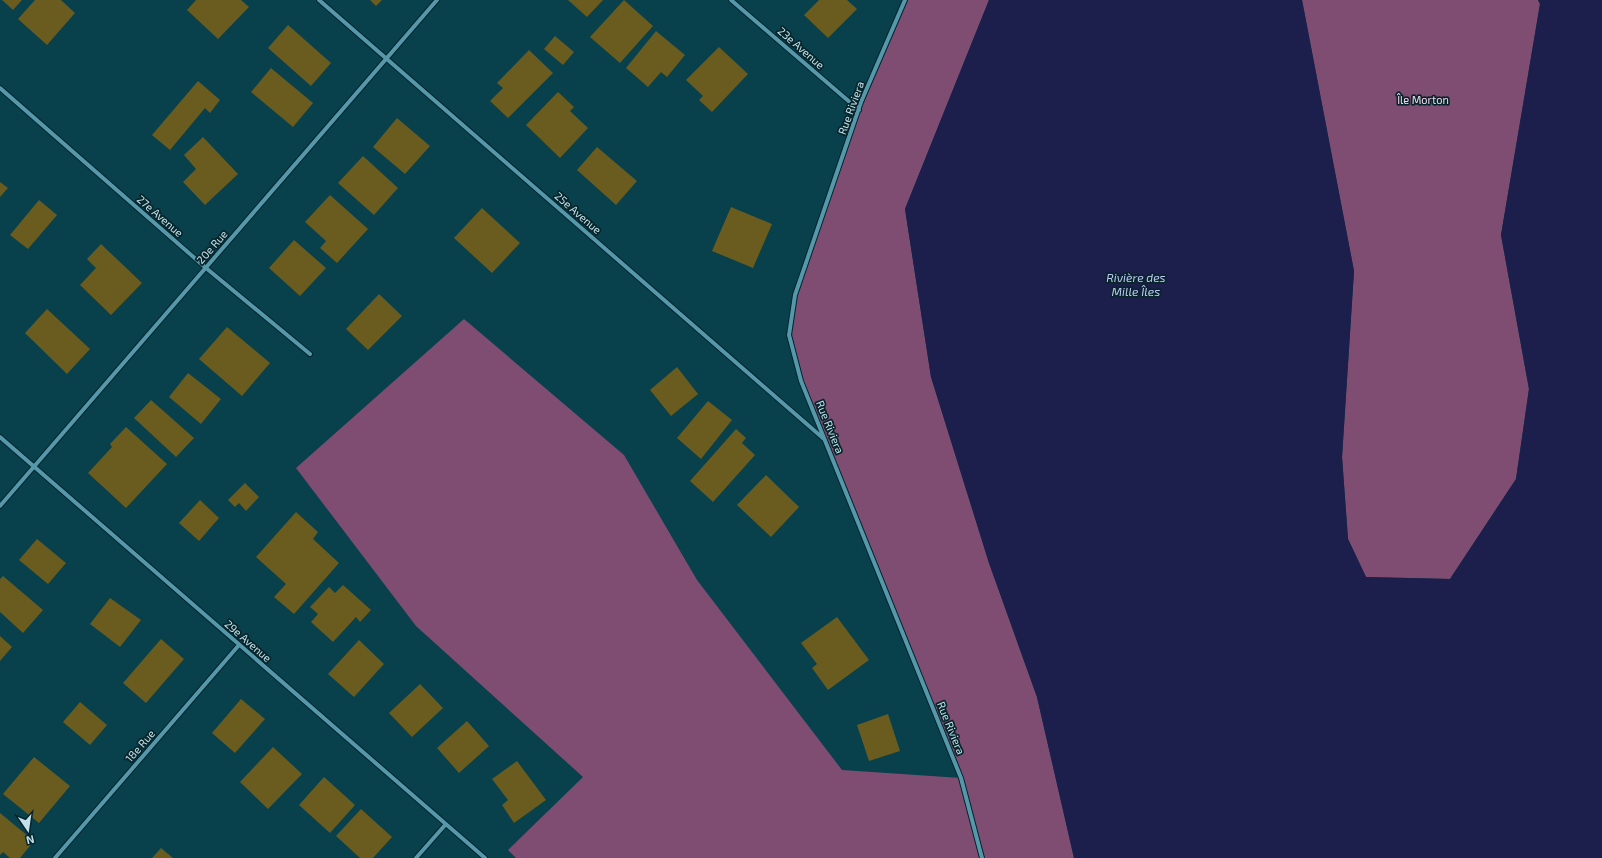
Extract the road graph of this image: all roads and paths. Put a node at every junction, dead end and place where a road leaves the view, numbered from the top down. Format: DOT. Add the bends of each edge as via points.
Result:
graph roads {
  1 [pos="319,0"];
  2 [pos="437,0"];
  3 [pos="731,0"];
  4 [pos="906,0"];
  5 [pos="386,59"];
  6 [pos="0,88"];
  7 [pos="859,110"];
  8 [pos="206,268"];
  9 [pos="310,354"];
  10 [pos="0,437"];
  11 [pos="825,440"];
  12 [pos="34,467"];
  13 [pos="0,506"];
  14 [pos="239,645"];
  15 [pos="446,824"];
  16 [pos="55,858"];
  17 [pos="416,858"];
  18 [pos="485,858"];
  19 [pos="982,858"];
  1 -- 5 [label="street, 25e Avenue"];
  2 -- 5 [label="street, 20e Rue"];
  3 -- 7 [label="street, 23e Avenue"];
  4 -- 7 [label="street, Rue Riviera"];
  5 -- 8 [label="street, 20e Rue"];
  5 -- 11 [label="street, 25e Avenue"];
  6 -- 8 [label="street, 27e Avenue"];
  7 -- 11 [label="street, Rue Riviera" via="795,295 789,335 801,381"];
  8 -- 9 [label="street, 27e Avenue"];
  8 -- 12 [label="street, 20e Rue"];
  10 -- 12 [label="street, 29e Avenue"];
  11 -- 19 [label="street, Rue Riviera" via="961,778"];
  12 -- 13 [label="street, 20e Rue"];
  12 -- 14 [label="street, 29e Avenue"];
  14 -- 15 [label="street, 29e Avenue"];
  14 -- 16 [label="street, 18e Rue"];
  15 -- 17 [label="street"];
  15 -- 18 [label="street, 29e Avenue"];
}
